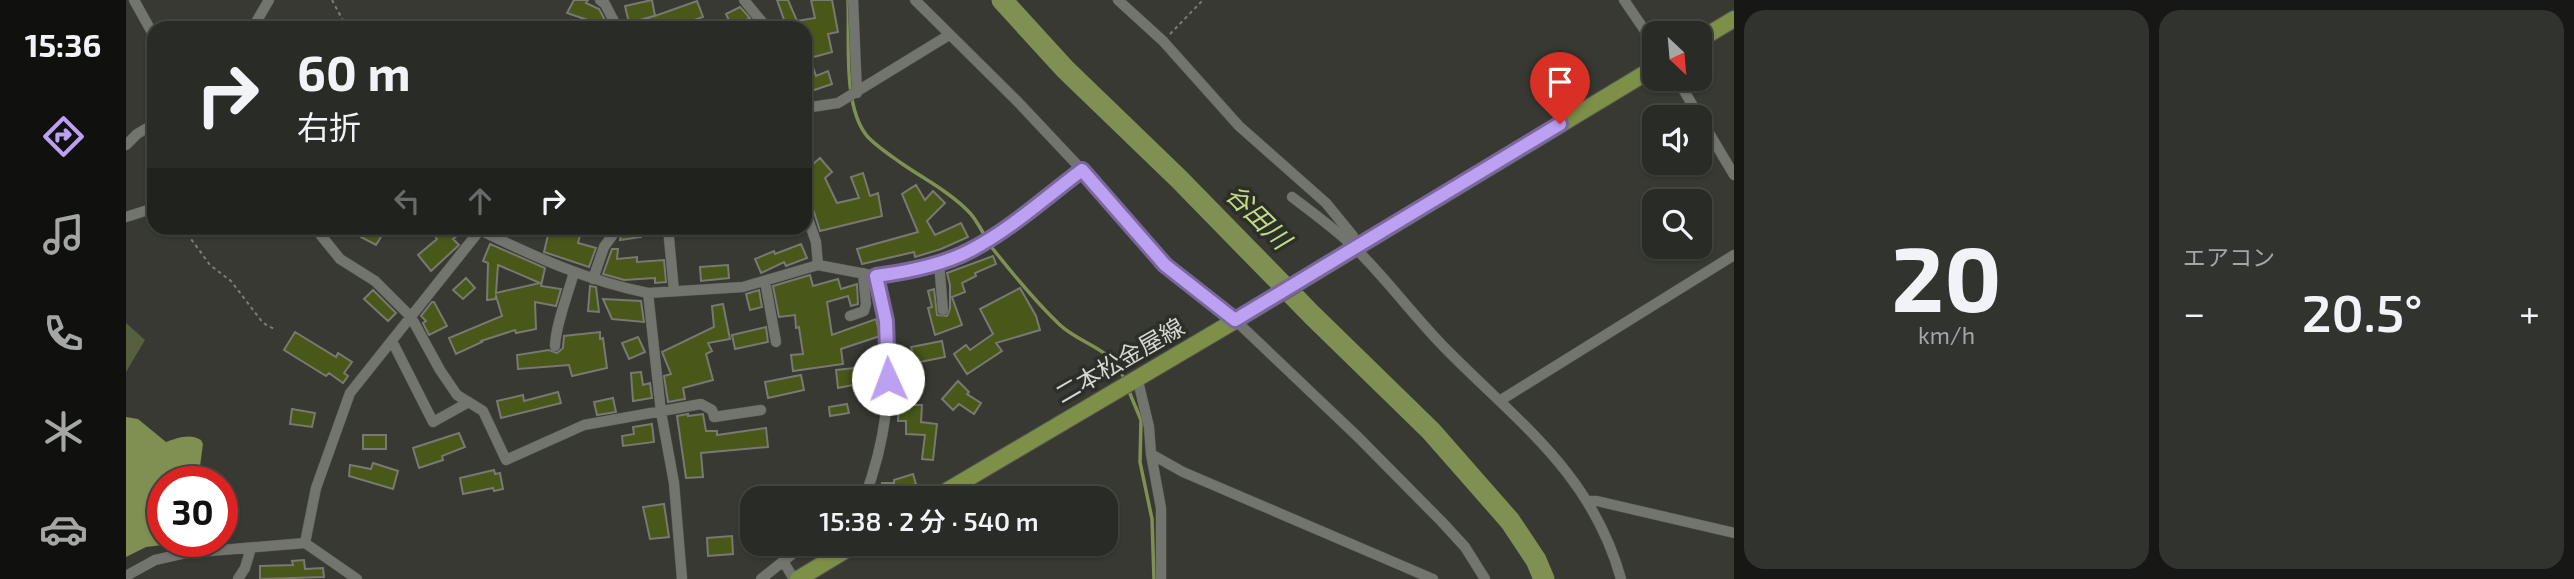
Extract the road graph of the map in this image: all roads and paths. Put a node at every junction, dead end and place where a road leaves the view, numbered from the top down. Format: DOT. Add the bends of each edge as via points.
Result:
graph roads {
  1 [pos="134,0"];
  2 [pos="269,0"];
  3 [pos="332,0"];
  4 [pos="600,0"];
  5 [pos="744,0"];
  6 [pos="853,0"];
  7 [pos="915,0"];
  8 [pos="1118,0"];
  9 [pos="1203,0"];
  10 [pos="1624,0"];
  11 [pos="1734,19"];
  12 [pos="257,21"];
  13 [pos="343,21"];
  14 [pos="614,21"];
  15 [pos="760,21"];
  16 [pos="147,23"];
  17 [pos="1642,26"];
  18 [pos="1712,32"];
  19 [pos="949,35"];
  20 [pos="1163,41"];
  21 [pos="1642,75"];
  22 [pos="1684,91"];
  23 [pos="857,93"];
  24 [pos="812,107"];
  25 [pos="147,128"];
  26 [pos="126,145"];
  27 [pos="1082,170"];
  28 [pos="1734,175"];
  29 [pos="1292,197"];
  30 [pos="147,210"];
  31 [pos="126,217"];
  32 [pos="812,230"];
  33 [pos="188,235"];
  34 [pos="321,235"];
  35 [pos="475,235"];
  36 [pos="492,235"];
  37 [pos="613,235"];
  38 [pos="669,235"];
  39 [pos="1349,251"];
  40 [pos="1734,256"];
  41 [pos="939,263"];
  42 [pos="818,265"];
  43 [pos="574,272"];
  44 [pos="863,273"];
  45 [pos="876,276"];
  46 [pos="593,279"];
  47 [pos="765,281"];
  48 [pos="674,291"];
  49 [pos="648,293"];
  50 [pos="943,310"];
  51 [pos="850,316"];
  52 [pos="411,317"];
  53 [pos="1239,318"];
  54 [pos="276,330"];
  55 [pos="393,341"];
  56 [pos="776,342"];
  57 [pos="555,346"];
  58 [pos="1137,377"];
  59 [pos="1501,400"];
  60 [pos="469,402"];
  61 [pos="761,410"];
  62 [pos="661,412"];
  63 [pos="1151,454"];
  64 [pos="867,486"];
  65 [pos="955,486"];
  66 [pos="1587,501"];
  67 [pos="1734,533"];
  68 [pos="305,543"];
  69 [pos="251,548"];
  70 [pos="789,556"];
  71 [pos="835,556"];
  72 [pos="783,561"];
  73 [pos="126,576"];
  74 [pos="239,579"];
  75 [pos="358,579"];
  76 [pos="682,579"];
  77 [pos="761,579"];
  78 [pos="796,579"];
  79 [pos="1161,579"];
  80 [pos="1433,579"];
  81 [pos="1485,579"];
  82 [pos="1621,579"];
  1 -- 16 [label="street"];
  2 -- 12 [label="street"];
  3 -- 13 [label="path"];
  4 -- 14 [label="street"];
  5 -- 15 [label="street"];
  6 -- 23 [label="street"];
  7 -- 19 [label="street"];
  8 -- 20 [label="street"];
  9 -- 20 [label="path"];
  10 -- 17 [label="street"];
  11 -- 18 [label="main road"];
  19 -- 23 [label="street"];
  19 -- 27 [label="street"];
  20 -- 39 [label="street" via="1239,126 1326,203 1353,236"];
  21 -- 39 [label="main road, 二本松金屋線"];
  22 -- 28 [label="street"];
  23 -- 24 [label="street" via="838,103"];
  25 -- 26 [label="street"];
  27 -- 41 [label="street" via="994,236"];
  27 -- 53 [label="street" via="1165,265"];
  29 -- 39 [label="street"];
  30 -- 31 [label="street"];
  32 -- 42 [label="street"];
  33 -- 54 [label="path" via="263,323"];
  34 -- 52 [label="street" via="340,259 375,281"];
  35 -- 52 [label="street"];
  36 -- 43 [label="street"];
  37 -- 46 [label="street"];
  38 -- 48 [label="street"];
  39 -- 53 [label="main road, 二本松金屋線"];
  39 -- 59 [label="street"];
  40 -- 59 [label="street"];
  41 -- 45 [label="street"];
  41 -- 50 [label="street"];
  42 -- 44 [label="street"];
  42 -- 47 [label="street"];
  43 -- 46 [label="street"];
  43 -- 57 [label="street"];
  44 -- 45 [label="street"];
  44 -- 51 [label="street" via="864,311"];
  45 -- 64 [label="street" via="886,321 888,379 881,443"];
  46 -- 49 [label="street"];
  47 -- 48 [label="street" via="743,287"];
  47 -- 56 [label="street"];
  48 -- 49 [label="street"];
  49 -- 62 [label="street"];
  52 -- 55 [label="street"];
  52 -- 60 [label="street" via="446,379 457,395"];
  53 -- 58 [label="main road, 二本松金屋線"];
  53 -- 81 [label="street" via="1442,522"];
  55 -- 60 [label="street" via="433,422"];
  55 -- 68 [label="street" via="350,393 316,488"];
  58 -- 63 [label="street"];
  58 -- 65 [label="main road, 二本松金屋線"];
  59 -- 66 [label="street" via="1553,454"];
  60 -- 62 [label="street" via="483,411 506,460 584,425"];
  61 -- 62 [label="street" via="713,417 712,410 701,404"];
  62 -- 76 [label="street" via="674,483"];
  63 -- 79 [label="street" via="1161,508"];
  63 -- 80 [label="street"];
  66 -- 67 [label="street"];
  66 -- 82 [label="street" via="1610,545"];
  68 -- 69 [label="street"];
  68 -- 75 [label="street"];
  69 -- 73 [label="street" via="186,553 155,560"];
  69 -- 74 [label="street"];
  70 -- 72 [label="street"];
  71 -- 78 [label="main road"];
  72 -- 77 [label="street"];
  72 -- 78 [label="street"];
}
